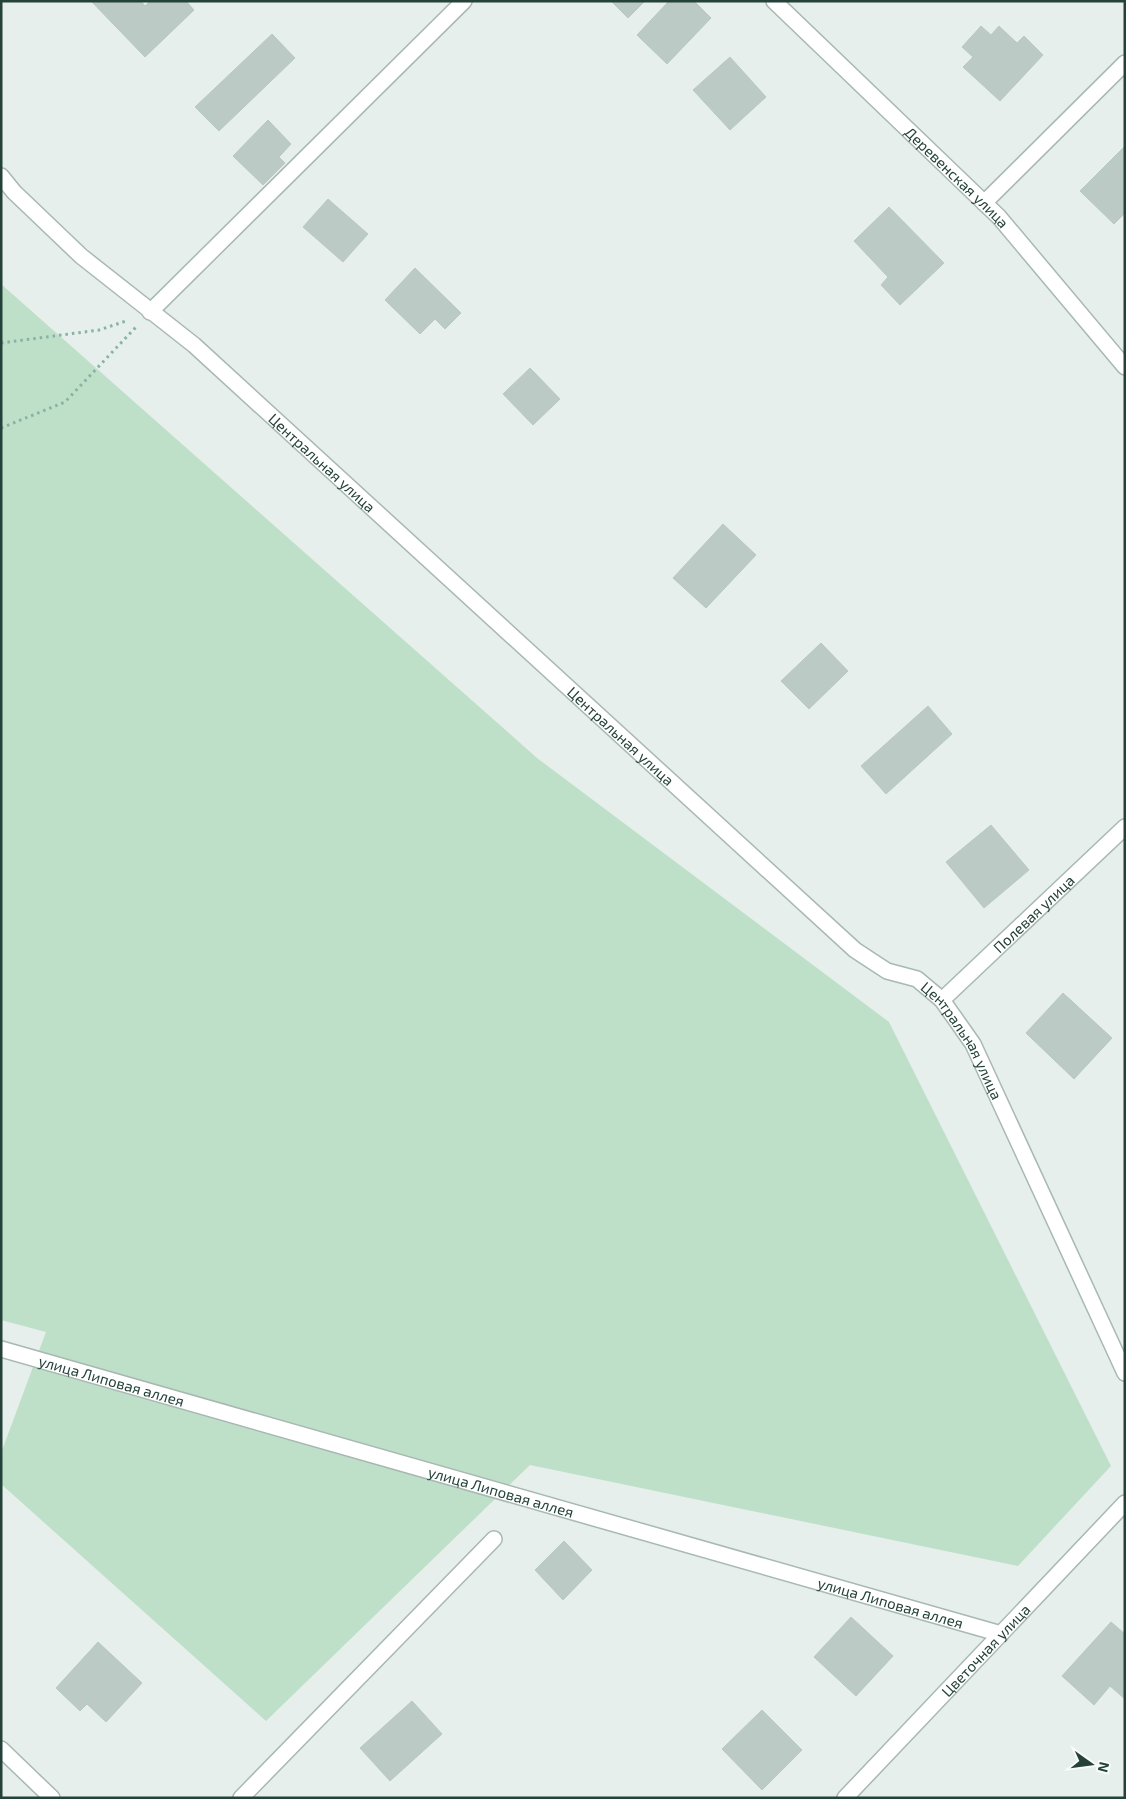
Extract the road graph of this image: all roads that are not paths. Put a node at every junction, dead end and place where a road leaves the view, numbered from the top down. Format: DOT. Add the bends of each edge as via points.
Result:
graph roads {
  1 [pos="464,1"];
  2 [pos="774,1"];
  3 [pos="1125,62"];
  4 [pos="1,176"];
  5 [pos="984,203"];
  6 [pos="150,312"];
  7 [pos="1125,367"];
  8 [pos="1125,827"];
  9 [pos="942,1000"];
  10 [pos="1,1349"];
  11 [pos="1125,1373"];
  12 [pos="1125,1503"];
  13 [pos="494,1539"];
  14 [pos="1000,1634"];
  15 [pos="1,1749"];
  16 [pos="52,1798"];
  17 [pos="241,1798"];
  18 [pos="845,1798"];
  1 -- 6 [label="street"];
  2 -- 5 [label="street, Деревенская улица"];
  3 -- 5 [label="street"];
  4 -- 6 [label="street, Центральная улица" via="81,256"];
  5 -- 7 [label="street, Деревенская улица"];
  6 -- 9 [label="street, Центральная улица" via="194,345 855,950 887,971 917,979"];
  8 -- 9 [label="street, Полевая улица"];
  9 -- 11 [label="street, Центральная улица" via="973,1044"];
  10 -- 14 [label="street, улица Липовая аллея"];
  12 -- 14 [label="street, Цветочная улица"];
  13 -- 17 [label="street"];
  14 -- 18 [label="street, Цветочная улица"];
  15 -- 16 [label="street"];
}
